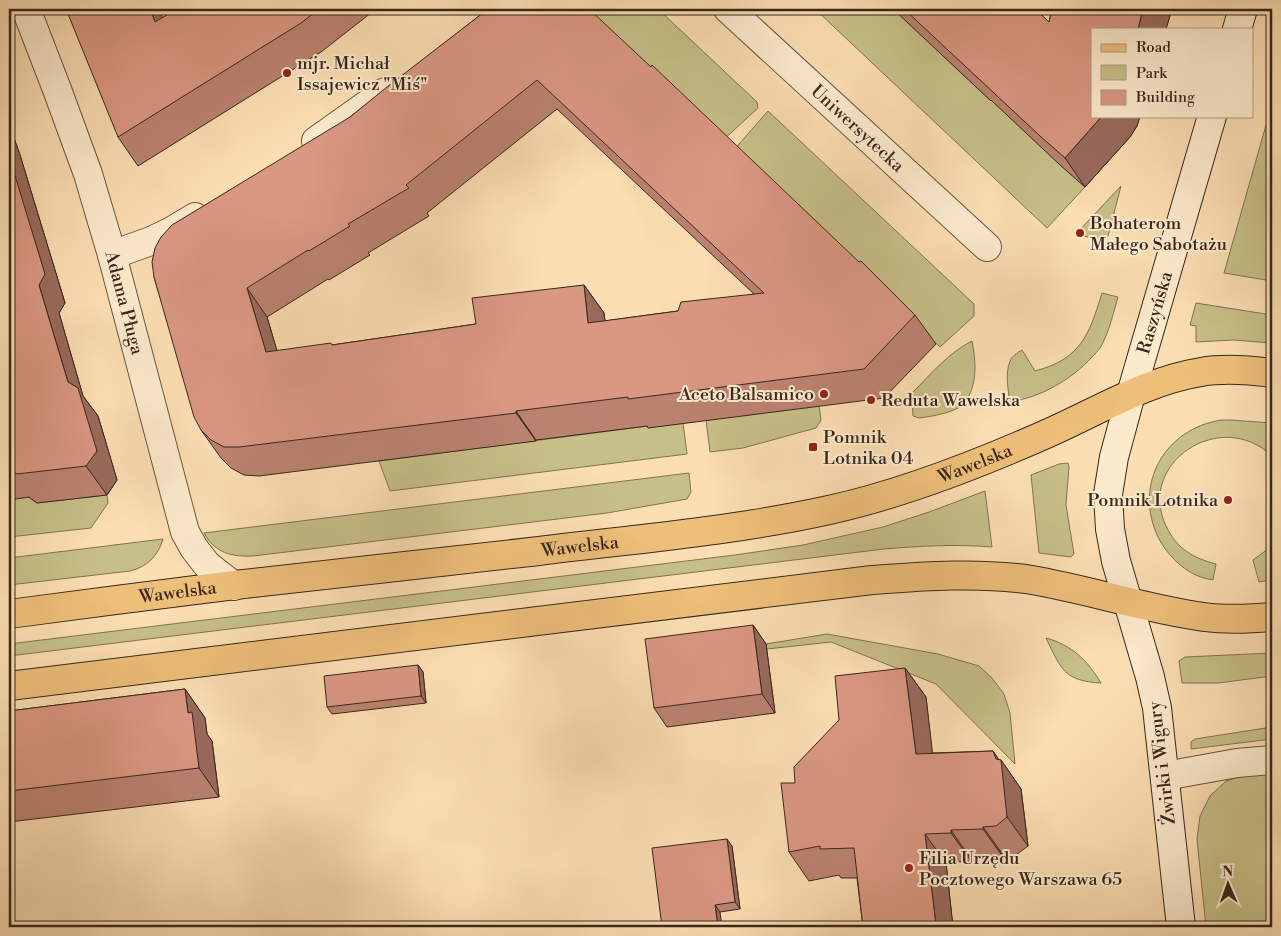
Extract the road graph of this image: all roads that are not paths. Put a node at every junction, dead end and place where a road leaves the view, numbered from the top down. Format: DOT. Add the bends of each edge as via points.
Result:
graph roads {
  1 [pos="26,9"];
  2 [pos="728,9"];
  3 [pos="1243,9"];
  4 [pos="1237,28"];
  5 [pos="403,78"];
  6 [pos="1211,118"];
  7 [pos="296,154"];
  8 [pos="218,203"];
  9 [pos="986,248"];
  10 [pos="112,255"];
  11 [pos="1272,373"];
  12 [pos="1131,394"];
  13 [pos="234,586"];
  14 [pos="1128,601"];
  15 [pos="9,614"];
  16 [pos="1272,617"];
  17 [pos="9,686"];
  18 [pos="1272,760"];
  19 [pos="1165,776"];
  20 [pos="1181,927"];
  1 -- 10 [label="street, Adama Pługa" via="75,136"];
  2 -- 9 [label="street, Uniwersytecka"];
  3 -- 4 [label="street"];
  5 -- 7 [label="street"];
  6 -- 12 [label="street, Raszyńska"];
  8 -- 10 [label="street" via="170,232"];
  10 -- 13 [label="street, Adama Pługa" via="185,532 207,565"];
  11 -- 12 [label="main road, Wawelska" via="1202,372"];
  12 -- 13 [label="main road, Wawelska" via="991,457 919,484 832,509 728,528"];
  12 -- 14 [label="street, Raszyńska" via="1108,494 1113,546"];
  13 -- 15 [label="main road, Wawelska"];
  14 -- 16 [label="main road" via="1205,617"];
  14 -- 17 [label="main road" via="1031,580 994,576 882,579"];
  14 -- 19 [label="street, Żwirki i Wigury" via="1154,692"];
  18 -- 19 [label="street"];
  19 -- 20 [label="street, Żwirki i Wigury"];
}
